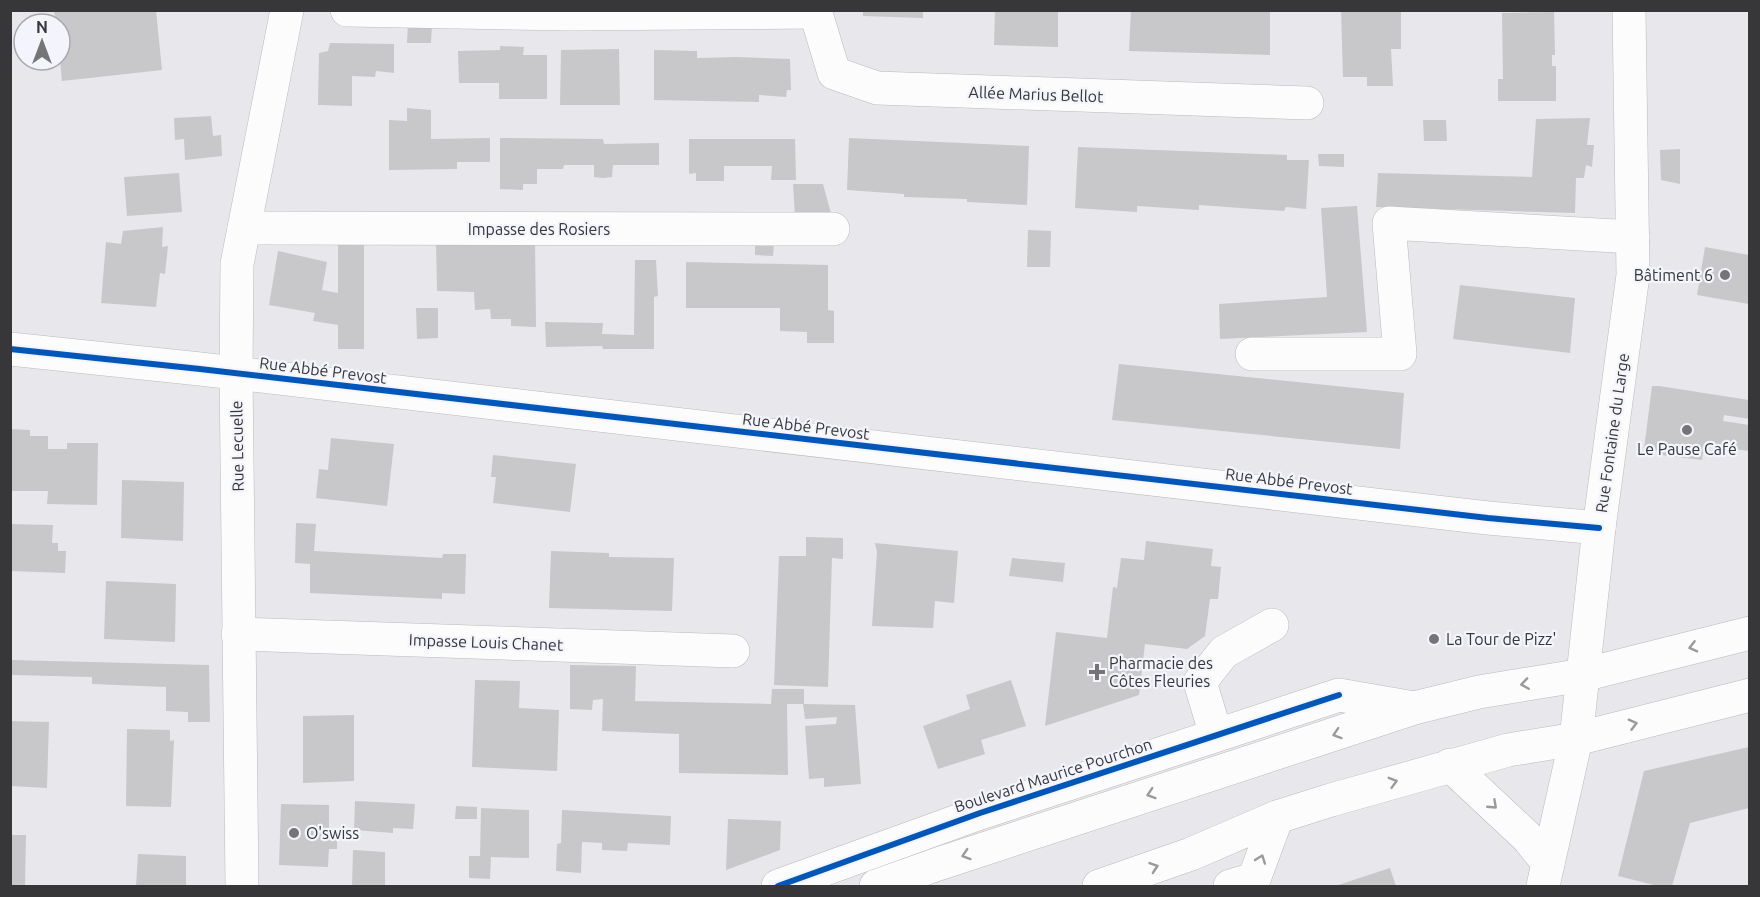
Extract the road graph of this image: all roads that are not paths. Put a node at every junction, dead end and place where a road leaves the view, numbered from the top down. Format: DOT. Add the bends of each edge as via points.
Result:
graph roads {
  1 [pos="287,10"];
  2 [pos="347,10"];
  3 [pos="1629,10"];
  4 [pos="815,11"];
  5 [pos="1307,103"];
  6 [pos="244,228"];
  7 [pos="833,229"];
  8 [pos="1633,237"];
  9 [pos="10,349"];
  10 [pos="1252,354"];
  11 [pos="236,373"];
  12 [pos="1599,528"];
  13 [pos="1272,626"];
  14 [pos="1749,633"];
  15 [pos="238,634"];
  16 [pos="733,651"];
  17 [pos="1583,675"];
  18 [pos="1749,695"];
  19 [pos="1414,708"];
  20 [pos="1216,735"];
  21 [pos="1576,739"];
  22 [pos="1450,765"];
  23 [pos="1277,817"];
  24 [pos="1545,874"];
  25 [pos="242,886"];
  26 [pos="778,886"];
  27 [pos="876,886"];
  28 [pos="1099,886"];
  29 [pos="1230,886"];
  1 -- 6 [label="street, Rue Lecuelle"];
  2 -- 4 [label="street" via="570,14"];
  3 -- 8 [label="street, Rue Fontaine du Large"];
  4 -- 5 [label="street, Allée Marius Bellot" via="834,73 877,88"];
  6 -- 7 [label="street, Impasse des Rosiers"];
  6 -- 11 [label="street, Rue Lecuelle" via="237,264"];
  8 -- 10 [label="street" via="1389,223 1400,354"];
  8 -- 12 [label="street, Rue Fontaine du Large" via="1633,275"];
  9 -- 11 [label="street, Rue Abbé Prevost"];
  11 -- 12 [label="street, Rue Abbé Prevost"];
  11 -- 15 [label="street, Rue Lecuelle"];
  12 -- 17 [label="street, Rue Fontaine du Large"];
  13 -- 20 [label="street" via="1224,652 1200,682"];
  14 -- 17 [label="street, Boulevard Maurice Pourchon, one-way"];
  15 -- 16 [label="street, Impasse Louis Chanet"];
  15 -- 25 [label="street, Rue Lecuelle"];
  17 -- 19 [label="street, Boulevard Maurice Pourchon, one-way" via="1479,692"];
  17 -- 21 [label="street, Rue Fontaine du Large"];
  21 -- 18 [label="street, one-way"];
  19 -- 20 [label="street, Boulevard Maurice Pourchon" via="1339,695"];
  19 -- 27 [label="street, Boulevard Maurice Pourchon, one-way"];
  20 -- 26 [label="street, Boulevard Maurice Pourchon" via="980,813"];
  21 -- 22 [label="street"];
  21 -- 24 [label="street, Rue Fontaine du Large"];
  23 -- 22 [label="street, one-way"];
  22 -- 24 [label="street, one-way" via="1527,837"];
  28 -- 23 [label="street, one-way" via="1191,854"];
  29 -- 23 [label="street, one-way" via="1254,879"];
}
